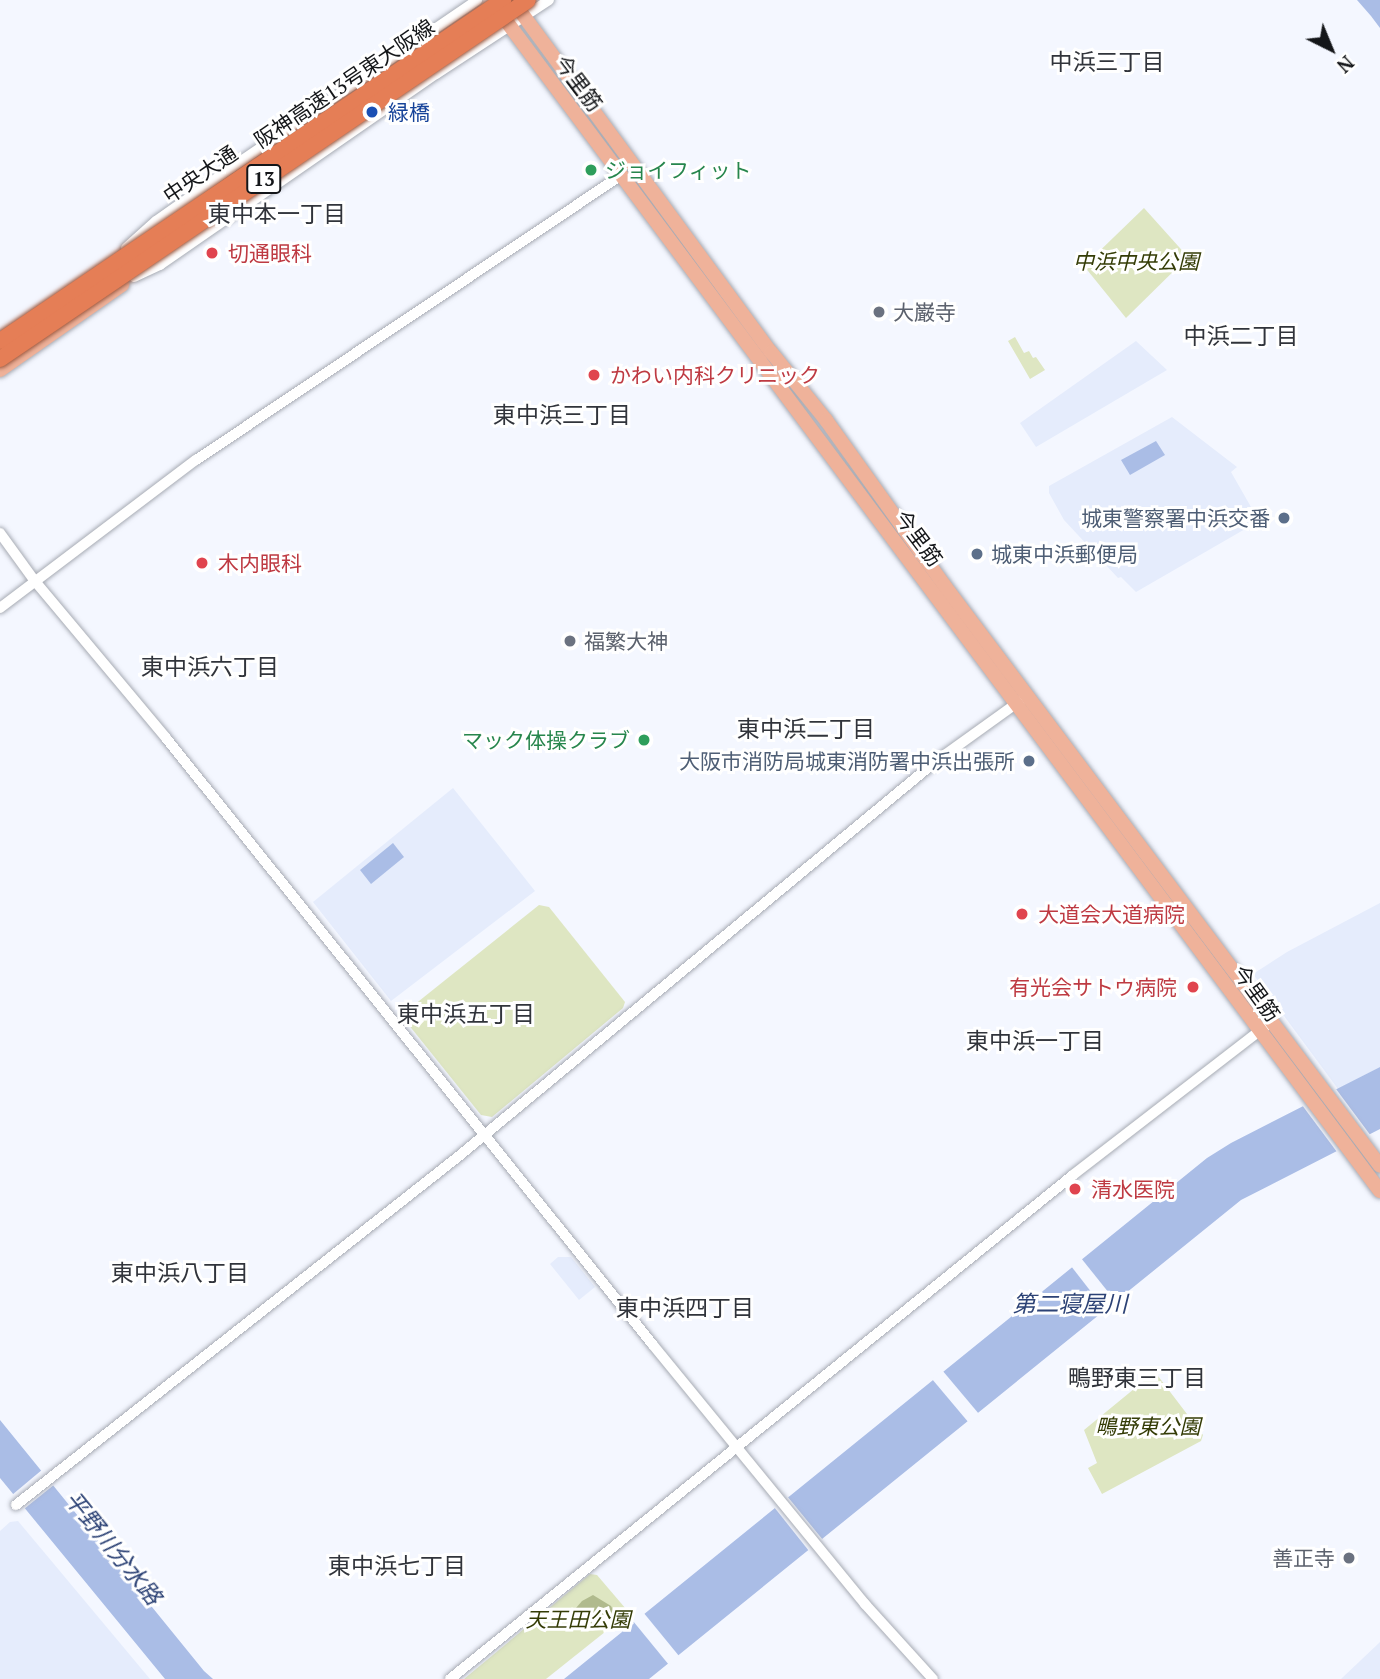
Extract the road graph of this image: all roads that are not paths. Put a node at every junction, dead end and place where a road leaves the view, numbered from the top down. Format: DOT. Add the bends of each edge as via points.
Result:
graph roads {
  1 [pos="477,0"];
  2 [pos="491,0"];
  3 [pos="503,0"];
  4 [pos="512,0"];
  5 [pos="528,0"];
  6 [pos="549,0"];
  7 [pos="524,17"];
  8 [pos="510,27"];
  9 [pos="623,174"];
  10 [pos="191,236"];
  11 [pos="119,255"];
  12 [pos="134,277"];
  13 [pos="0,334"];
  14 [pos="0,341"];
  15 [pos="0,359"];
  16 [pos="0,370"];
  17 [pos="0,533"];
  18 [pos="34,580"];
  19 [pos="0,608"];
  20 [pos="1022,699"];
  21 [pos="1265,1027"];
  22 [pos="1319,1097"];
  23 [pos="484,1134"];
  24 [pos="1380,1166"];
  25 [pos="1380,1191"];
  26 [pos="737,1447"];
  27 [pos="17,1504"];
  28 [pos="450,1679"];
  29 [pos="933,1679"];
  1 -- 11 [label="street" via="178,205"];
  2 -- 8 [label="main road, 今里筋"];
  2 -- 11 [label="main road, 中央大通"];
  3 -- 14 [label="highway, 阪神高速13号東大阪線 / 13, bridge"];
  4 -- 7 [label="main road, 今里筋"];
  5 -- 15 [label="highway, 阪神高速13号東大阪線 / 13, bridge"];
  6 -- 7 [label="street"];
  7 -- 8 [label="street"];
  7 -- 20 [label="main road, 今里筋" via="826,420"];
  8 -- 9 [label="main road, 今里筋"];
  8 -- 12 [label="street" via="160,265"];
  9 -- 18 [label="street" via="196,460"];
  9 -- 20 [label="main road, 今里筋"];
  10 -- 12 [label="main road"];
  11 -- 13 [label="main road, 中央大通"];
  12 -- 16 [label="main road"];
  17 -- 18 [label="street"];
  18 -- 19 [label="street"];
  18 -- 23 [label="street"];
  20 -- 21 [label="main road, 今里筋"];
  20 -- 23 [label="street" via="935,762"];
  21 -- 22 [label="main road, 今里筋"];
  21 -- 26 [label="street" via="1073,1175"];
  22 -- 24 [label="main road"];
  22 -- 25 [label="main road" via="1347,1147"];
  23 -- 26 [label="street"];
  23 -- 27 [label="street"];
  26 -- 28 [label="street"];
  26 -- 29 [label="street" via="865,1604"];
}
